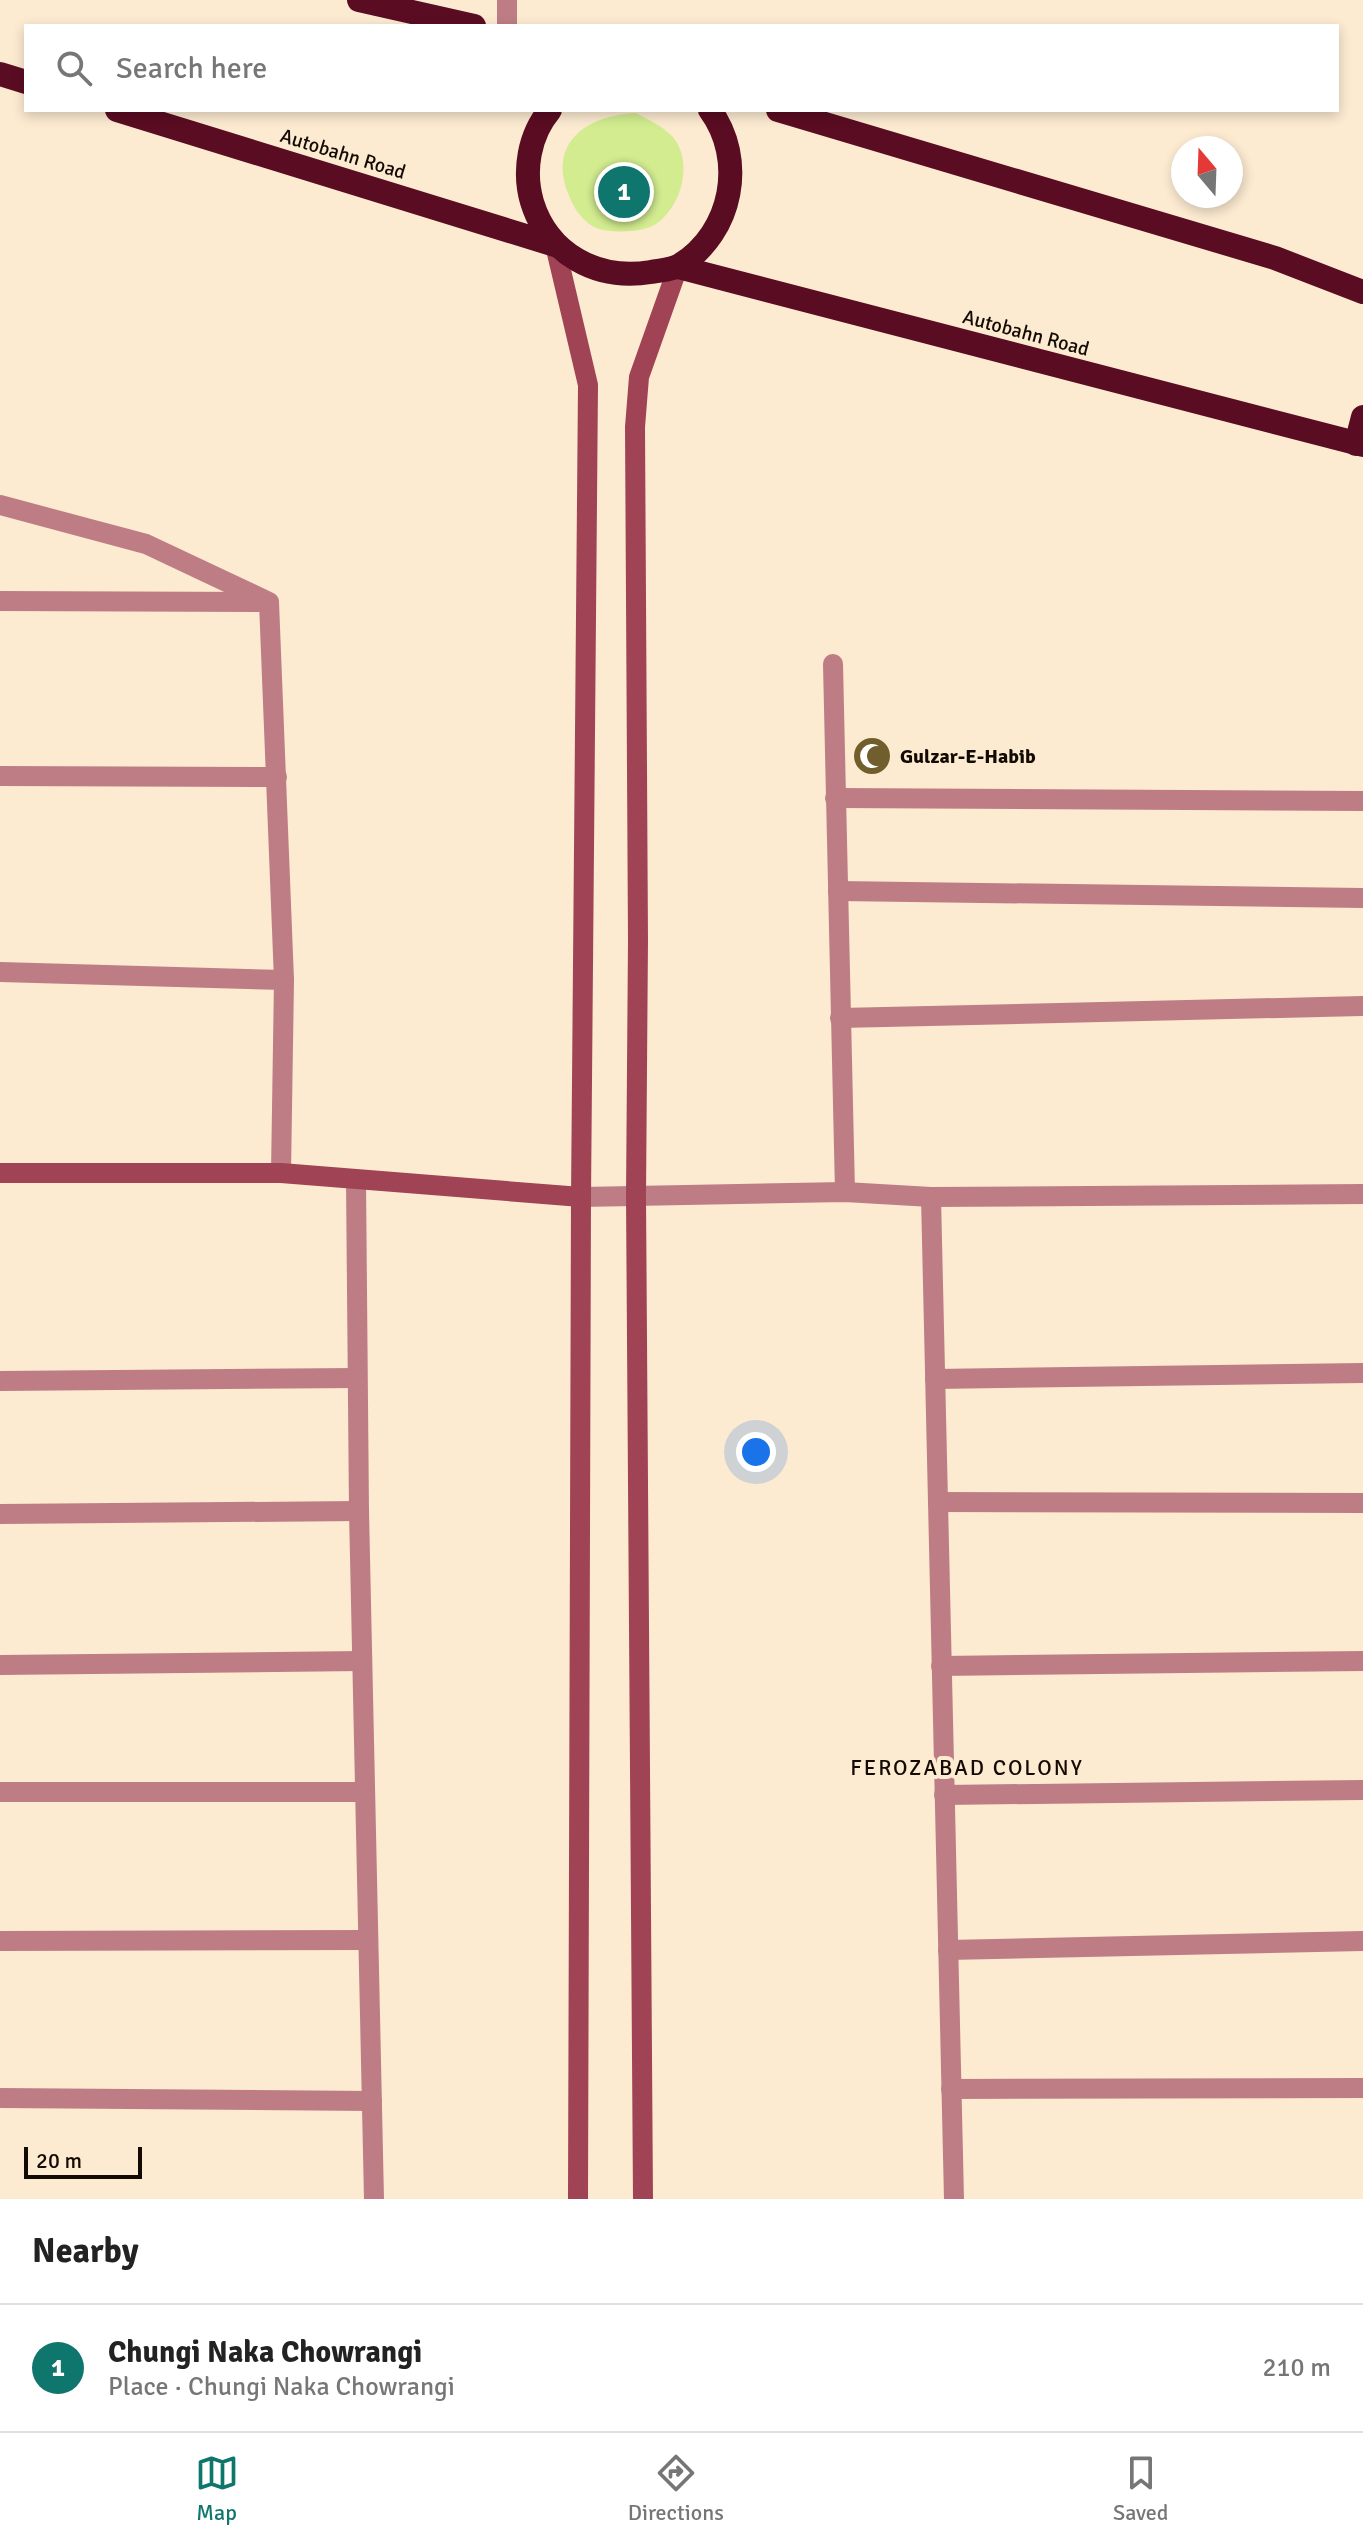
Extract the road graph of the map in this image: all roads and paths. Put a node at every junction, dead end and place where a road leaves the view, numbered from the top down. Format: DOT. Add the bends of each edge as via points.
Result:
graph roads {
  1 [pos="359,0"];
  2 [pos="507,0"];
  3 [pos="465,24"];
  4 [pos="507,24"];
  5 [pos="0,74"];
  6 [pos="24,81"];
  7 [pos="123,112"];
  8 [pos="548,112"];
  9 [pos="711,112"];
  10 [pos="785,112"];
  11 [pos="555,245"];
  12 [pos="678,267"];
  13 [pos="1363,292"];
  14 [pos="1363,417"];
  15 [pos="1360,445"];
  16 [pos="0,505"];
  17 [pos="0,601"];
  18 [pos="269,602"];
  19 [pos="833,664"];
  20 [pos="0,776"];
  21 [pos="277,777"];
  22 [pos="835,798"];
  23 [pos="1363,801"];
  24 [pos="838,891"];
  25 [pos="1363,898"];
  26 [pos="0,972"];
  27 [pos="284,980"];
  28 [pos="1363,1006"];
  29 [pos="840,1018"];
  30 [pos="0,1173"];
  31 [pos="281,1173"];
  32 [pos="356,1180"];
  33 [pos="845,1192"];
  34 [pos="1363,1194"];
  35 [pos="636,1196"];
  36 [pos="581,1197"];
  37 [pos="931,1197"];
  38 [pos="1363,1373"];
  39 [pos="357,1378"];
  40 [pos="935,1379"];
  41 [pos="0,1381"];
  42 [pos="938,1502"];
  43 [pos="1363,1503"];
  44 [pos="359,1511"];
  45 [pos="0,1514"];
  46 [pos="362,1661"];
  47 [pos="1363,1661"];
  48 [pos="0,1665"];
  49 [pos="941,1666"];
  50 [pos="1363,1790"];
  51 [pos="0,1792"];
  52 [pos="365,1792"];
  53 [pos="944,1795"];
  54 [pos="368,1940"];
  55 [pos="0,1941"];
  56 [pos="1363,1941"];
  57 [pos="948,1950"];
  58 [pos="1363,2088"];
  59 [pos="951,2089"];
  60 [pos="0,2098"];
  61 [pos="372,2101"];
  62 [pos="374,2199"];
  63 [pos="578,2199"];
  64 [pos="643,2199"];
  65 [pos="954,2199"];
  1 -- 3 [label="highway"];
  2 -- 4 [label="street"];
  5 -- 6 [label="highway"];
  7 -- 11 [label="highway, Autobahn Road"];
  8 -- 11 [label="highway" via="529,152 528,186 537,218"];
  9 -- 12 [label="highway" via="728,142 733,174 727,207 711,235"];
  10 -- 13 [label="highway" via="1275,258"];
  11 -- 12 [label="highway" via="604,272 631,275"];
  11 -- 36 [label="main road" via="588,385"];
  12 -- 15 [label="highway, Autobahn Road"];
  12 -- 35 [label="main road" via="639,377 636,415"];
  14 -- 15 [label="highway"];
  16 -- 18 [label="street" via="146,544"];
  17 -- 18 [label="street"];
  18 -- 21 [label="street"];
  19 -- 22 [label="street"];
  20 -- 21 [label="street"];
  21 -- 27 [label="street"];
  22 -- 23 [label="street"];
  22 -- 24 [label="street"];
  24 -- 25 [label="street"];
  24 -- 29 [label="street"];
  26 -- 27 [label="street"];
  27 -- 31 [label="street"];
  28 -- 29 [label="street"];
  29 -- 33 [label="street"];
  30 -- 31 [label="main road"];
  31 -- 32 [label="main road"];
  32 -- 36 [label="main road"];
  32 -- 39 [label="street"];
  33 -- 35 [label="street"];
  33 -- 37 [label="street"];
  34 -- 37 [label="street"];
  35 -- 36 [label="street"];
  35 -- 64 [label="main road"];
  36 -- 63 [label="main road"];
  37 -- 40 [label="street"];
  38 -- 40 [label="street"];
  39 -- 41 [label="street"];
  39 -- 44 [label="street"];
  40 -- 42 [label="street"];
  42 -- 43 [label="street"];
  42 -- 49 [label="street"];
  44 -- 45 [label="street"];
  44 -- 46 [label="street"];
  46 -- 48 [label="street"];
  46 -- 52 [label="street"];
  47 -- 49 [label="street"];
  49 -- 53 [label="street"];
  50 -- 53 [label="street"];
  51 -- 52 [label="street"];
  52 -- 54 [label="street"];
  53 -- 57 [label="street"];
  54 -- 55 [label="street"];
  54 -- 61 [label="street"];
  56 -- 57 [label="street"];
  57 -- 59 [label="street"];
  58 -- 59 [label="street"];
  59 -- 65 [label="street"];
  60 -- 61 [label="street"];
  61 -- 62 [label="street"];
}
